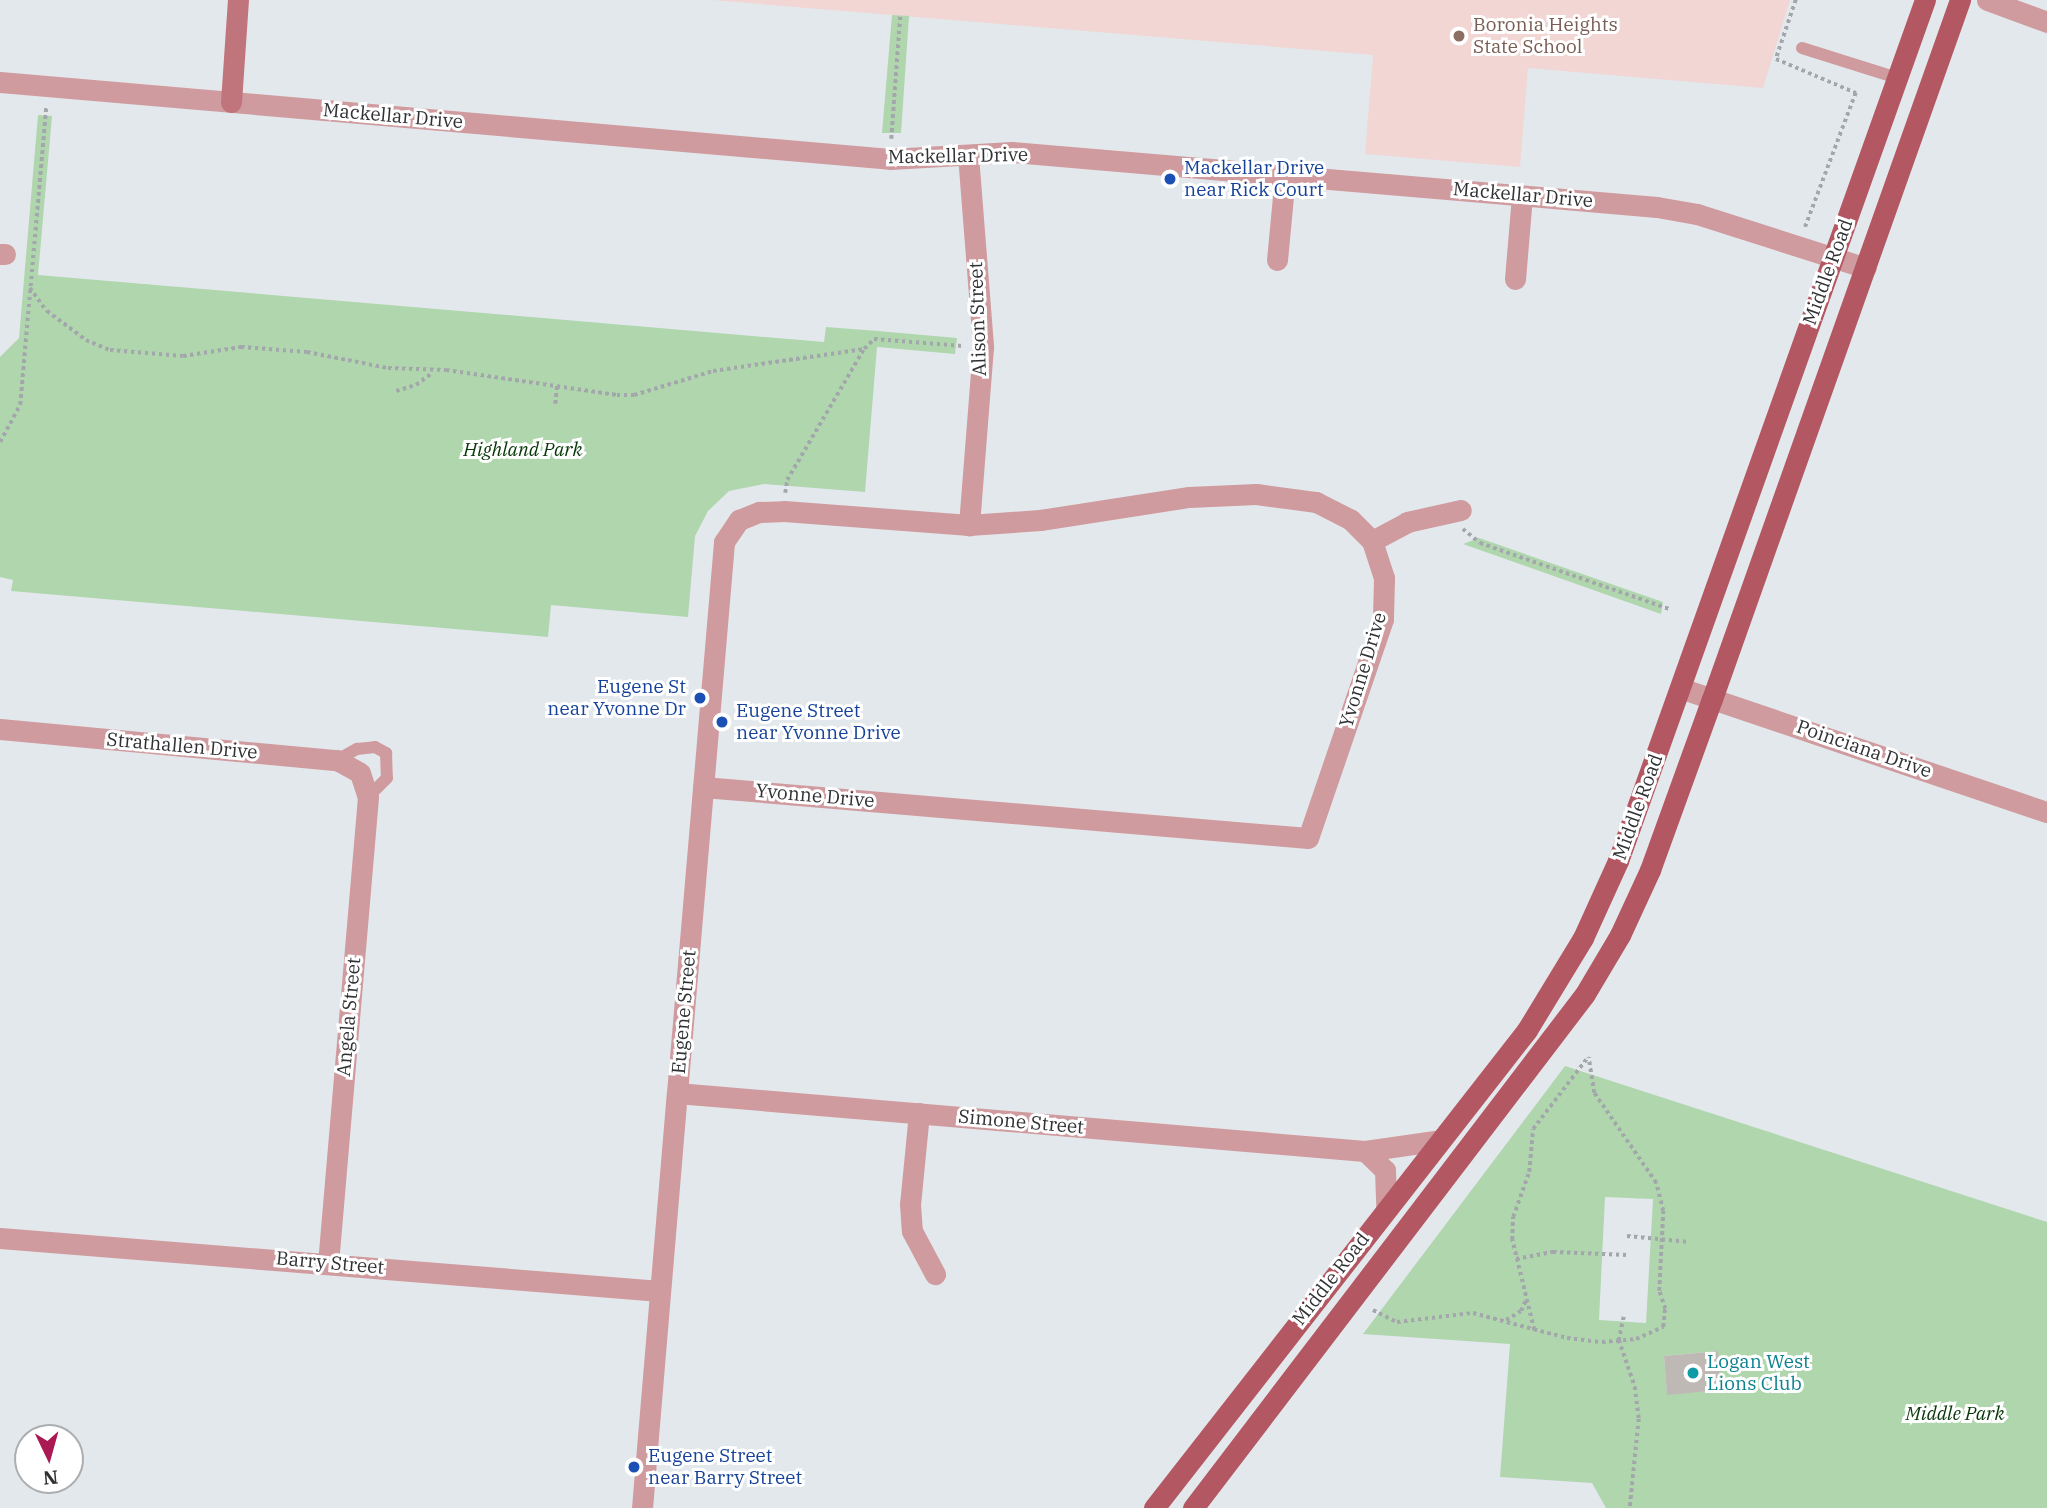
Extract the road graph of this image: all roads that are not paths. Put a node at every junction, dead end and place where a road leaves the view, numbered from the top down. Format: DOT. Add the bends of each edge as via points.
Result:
graph roads {
  1 [pos="238,0"];
  2 [pos="1925,0"];
  3 [pos="1961,0"];
  4 [pos="1987,0"];
  5 [pos="2047,22"];
  6 [pos="1802,48"];
  7 [pos="1897,78"];
  8 [pos="0,82"];
  9 [pos="230,102"];
  10 [pos="968,155"];
  11 [pos="1284,175"];
  12 [pos="1522,195"];
  13 [pos="1833,257"];
  14 [pos="1278,260"];
  15 [pos="1866,268"];
  16 [pos="1515,279"];
  17 [pos="1461,510"];
  18 [pos="739,520"];
  19 [pos="969,524"];
  20 [pos="1372,541"];
  21 [pos="1681,688"];
  22 [pos="1712,699"];
  23 [pos="0,729"];
  24 [pos="337,760"];
  25 [pos="360,773"];
  26 [pos="703,787"];
  27 [pos="368,797"];
  28 [pos="2047,812"];
  29 [pos="677,1093"];
  30 [pos="919,1114"];
  31 [pos="1440,1140"];
  32 [pos="1365,1151"];
  33 [pos="1386,1208"];
  34 [pos="0,1238"];
  35 [pos="328,1263"];
  36 [pos="935,1273"];
  37 [pos="660,1290"];
  38 [pos="642,1508"];
  39 [pos="1154,1508"];
  40 [pos="1193,1508"];
  1 -- 9 [label="street"];
  2 -- 7 [label="main road, Middle Road"];
  3 -- 15 [label="main road, Middle Road"];
  4 -- 5 [label="street"];
  6 -- 7 [label="lane"];
  7 -- 13 [label="main road, Middle Road"];
  8 -- 9 [label="street, Mackellar Drive"];
  9 -- 10 [label="street, Mackellar Drive" via="890,159"];
  10 -- 11 [label="street, Mackellar Drive" via="1012,152"];
  10 -- 19 [label="street, Alison Street" via="983,348"];
  11 -- 12 [label="street, Mackellar Drive"];
  11 -- 14 [label="street"];
  12 -- 13 [label="street, Mackellar Drive" via="1698,214"];
  12 -- 16 [label="street"];
  13 -- 15 [label="street, Mackellar Drive"];
  13 -- 21 [label="main road, Middle Road"];
  15 -- 22 [label="main road, Middle Road"];
  17 -- 20 [label="street" via="1407,522"];
  18 -- 19 [label="street, Yvonne Drive" via="759,512 784,511"];
  18 -- 26 [label="street, Eugene Street" via="724,542"];
  19 -- 20 [label="street, Yvonne Drive" via="1040,520 1189,497 1256,494 1316,502 1351,520"];
  20 -- 26 [label="street, Yvonne Drive" via="1384,578 1383,619 1308,838"];
  21 -- 22 [label="street, Poinciana Drive"];
  21 -- 31 [label="main road, Middle Road" via="1618,861 1583,937 1527,1030"];
  22 -- 28 [label="street, Poinciana Drive"];
  22 -- 40 [label="main road, Middle Road" via="1650,870 1620,935 1585,994"];
  23 -- 24 [label="street, Strathallen Drive"];
  24 -- 25 [label="street, Strathallen Drive"];
  24 -- 27 [label="lane" via="357,749 375,747 386,753 387,778"];
  25 -- 27 [label="street, Angela Street"];
  26 -- 29 [label="street, Eugene Street"];
  27 -- 35 [label="street, Angela Street"];
  29 -- 30 [label="street, Simone Street"];
  29 -- 37 [label="street, Eugene Street"];
  30 -- 32 [label="street, Simone Street"];
  30 -- 36 [label="street" via="912,1231"];
  31 -- 32 [label="street, Simone Street"];
  31 -- 33 [label="main road, Middle Road"];
  32 -- 33 [label="street" via="1385,1170"];
  33 -- 39 [label="main road, Middle Road"];
  34 -- 35 [label="street, Barry Street"];
  35 -- 37 [label="street, Barry Street"];
  37 -- 38 [label="street, Eugene Street"];
}
